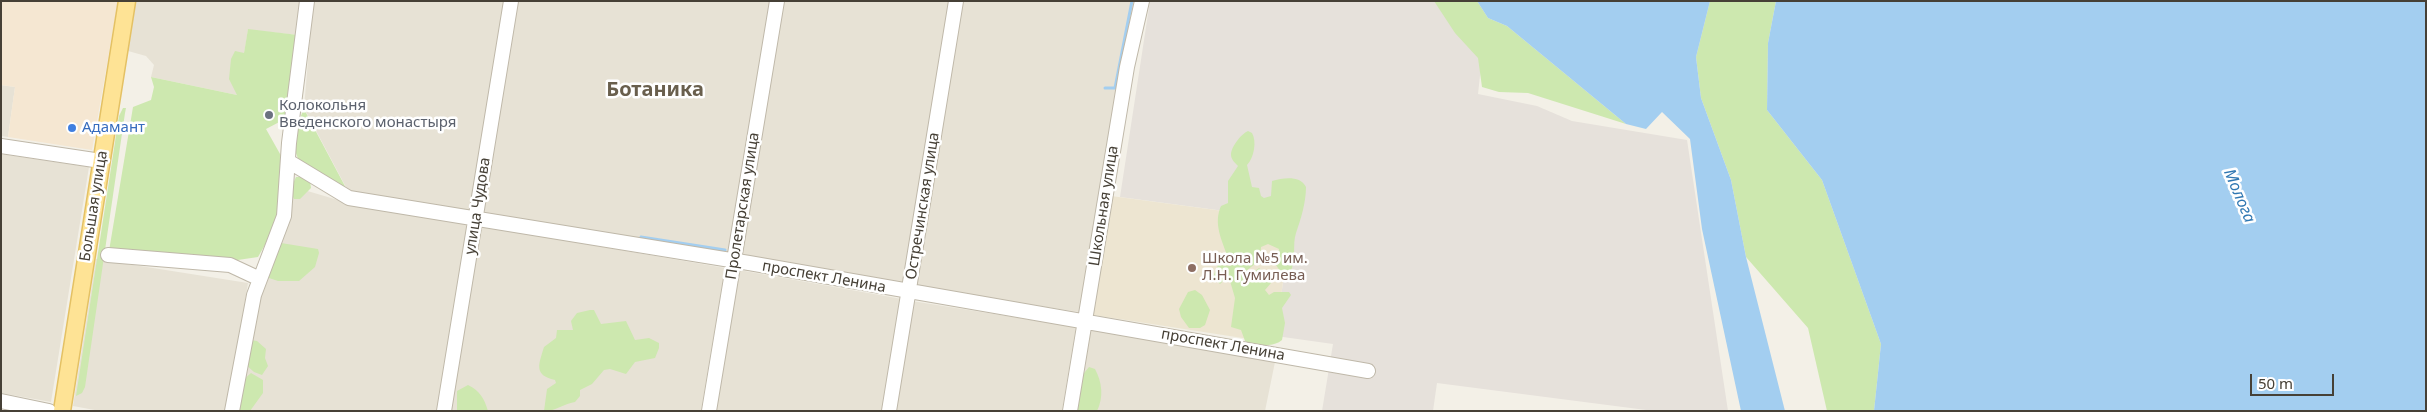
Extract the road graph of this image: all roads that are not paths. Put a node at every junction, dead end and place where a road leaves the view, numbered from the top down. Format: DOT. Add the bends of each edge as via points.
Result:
graph roads {
  1 [pos="127,1"];
  2 [pos="307,1"];
  3 [pos="511,1"];
  4 [pos="777,1"];
  5 [pos="956,1"];
  6 [pos="1142,1"];
  7 [pos="1,146"];
  8 [pos="100,161"];
  9 [pos="288,161"];
  10 [pos="476,219"];
  11 [pos="108,255"];
  12 [pos="734,261"];
  13 [pos="260,279"];
  14 [pos="909,292"];
  15 [pos="1085,321"];
  16 [pos="1368,371"];
  17 [pos="1,401"];
  18 [pos="49,411"];
  19 [pos="62,411"];
  20 [pos="232,411"];
  21 [pos="444,411"];
  22 [pos="709,411"];
  23 [pos="889,411"];
  24 [pos="1070,411"];
  1 -- 8 [label="main road, Большая улица"];
  2 -- 9 [label="street"];
  3 -- 10 [label="street, улица Чудова"];
  4 -- 12 [label="street, Пролетарская улица"];
  5 -- 14 [label="street, Остречинская улица"];
  6 -- 15 [label="street, Школьная улица" via="1126,67"];
  7 -- 8 [label="street"];
  8 -- 19 [label="main road, Большая улица"];
  9 -- 10 [label="street, проспект Ленина" via="349,198"];
  9 -- 13 [label="street" via="284,216"];
  10 -- 12 [label="street, проспект Ленина"];
  10 -- 21 [label="street, улица Чудова"];
  11 -- 13 [label="street" via="230,265"];
  12 -- 14 [label="street, проспект Ленина"];
  12 -- 22 [label="street, Пролетарская улица"];
  13 -- 20 [label="street" via="254,295"];
  14 -- 15 [label="street, проспект Ленина"];
  14 -- 23 [label="street, Остречинская улица"];
  15 -- 16 [label="street, проспект Ленина"];
  15 -- 24 [label="street, Школьная улица"];
  17 -- 18 [label="street"];
}
